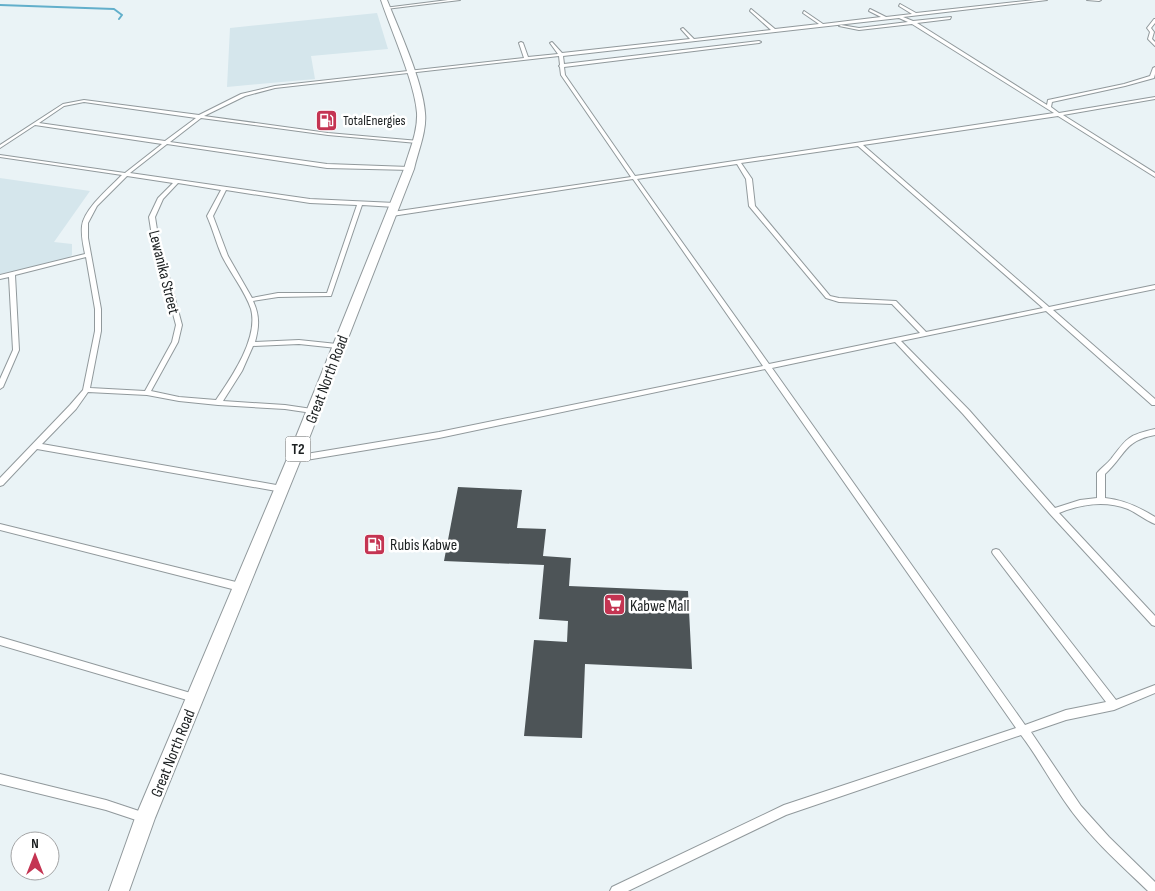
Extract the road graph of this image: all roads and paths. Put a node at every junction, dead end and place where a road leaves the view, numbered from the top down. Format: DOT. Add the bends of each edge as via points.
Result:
graph roads {
  1 [pos="458,0"];
  2 [pos="1045,0"];
  3 [pos="1088,0"];
  4 [pos="1099,0"];
  5 [pos="385,4"];
  6 [pos="900,5"];
  7 [pos="751,10"];
  8 [pos="870,10"];
  9 [pos="804,12"];
  10 [pos="916,15"];
  11 [pos="899,17"];
  12 [pos="886,18"];
  13 [pos="950,18"];
  14 [pos="1155,20"];
  15 [pos="836,24"];
  16 [pos="916,24"];
  17 [pos="822,25"];
  18 [pos="683,29"];
  19 [pos="773,30"];
  20 [pos="692,39"];
  21 [pos="760,42"];
  22 [pos="521,43"];
  23 [pos="552,43"];
  24 [pos="1155,46"];
  25 [pos="561,55"];
  26 [pos="526,59"];
  27 [pos="561,66"];
  28 [pos="1155,68"];
  29 [pos="411,74"];
  30 [pos="1155,98"];
  31 [pos="1048,108"];
  32 [pos="1059,114"];
  33 [pos="202,116"];
  34 [pos="35,124"];
  35 [pos="417,142"];
  36 [pos="164,144"];
  37 [pos="859,144"];
  38 [pos="0,147"];
  39 [pos="0,156"];
  40 [pos="738,162"];
  41 [pos="409,169"];
  42 [pos="126,174"];
  43 [pos="1155,175"];
  44 [pos="635,178"];
  45 [pos="176,182"];
  46 [pos="224,189"];
  47 [pos="360,204"];
  48 [pos="394,210"];
  49 [pos="87,255"];
  50 [pos="12,274"];
  51 [pos="0,277"];
  52 [pos="1155,288"];
  53 [pos="249,300"];
  54 [pos="1047,309"];
  55 [pos="924,334"];
  56 [pos="896,340"];
  57 [pos="253,344"];
  58 [pos="337,346"];
  59 [pos="769,368"];
  60 [pos="0,387"];
  61 [pos="86,390"];
  62 [pos="147,393"];
  63 [pos="218,403"];
  64 [pos="1155,403"];
  65 [pos="312,411"];
  66 [pos="1155,432"];
  67 [pos="37,446"];
  68 [pos="294,460"];
  69 [pos="0,483"];
  70 [pos="282,488"];
  71 [pos="1101,500"];
  72 [pos="1053,512"];
  73 [pos="1155,520"];
  74 [pos="0,527"];
  75 [pos="996,552"];
  76 [pos="240,587"];
  77 [pos="1155,622"];
  78 [pos="0,641"];
  79 [pos="1155,689"];
  80 [pos="194,698"];
  81 [pos="1114,705"];
  82 [pos="1023,730"];
  83 [pos="0,779"];
  84 [pos="145,818"];
  85 [pos="1155,890"];
  86 [pos="119,891"];
  87 [pos="616,891"];
  1 -- 5 [label="street"];
  2 -- 10 [label="street"];
  3 -- 4 [label="street"];
  5 -- 29 [label="highway, Great North Road / T2"];
  6 -- 10 [label="street"];
  7 -- 19 [label="street"];
  8 -- 12 [label="street"];
  9 -- 17 [label="street"];
  10 -- 11 [label="street"];
  11 -- 12 [label="street"];
  11 -- 16 [label="street"];
  12 -- 15 [label="street"];
  13 -- 16 [label="street"];
  14 -- 24 [label="street" via="1149,28 1152,32 1150,39"];
  15 -- 16 [label="street" via="859,29"];
  15 -- 17 [label="street"];
  16 -- 31 [label="street"];
  17 -- 19 [label="street"];
  18 -- 20 [label="street"];
  19 -- 20 [label="street"];
  20 -- 25 [label="street"];
  21 -- 27 [label="street"];
  22 -- 26 [label="street"];
  23 -- 25 [label="street"];
  25 -- 26 [label="street"];
  25 -- 27 [label="street"];
  26 -- 29 [label="street"];
  27 -- 44 [label="street" via="563,75"];
  28 -- 31 [label="street" via="1152,77 1050,101"];
  29 -- 33 [label="street" via="260,90 226,101"];
  29 -- 35 [label="highway, Great North Road / T2" via="421,112"];
  30 -- 32 [label="street"];
  31 -- 32 [label="street"];
  32 -- 37 [label="street"];
  32 -- 43 [label="street"];
  33 -- 34 [label="street" via="76,101 63,105"];
  33 -- 35 [label="street" via="328,134"];
  33 -- 36 [label="street"];
  34 -- 36 [label="street"];
  34 -- 38 [label="street"];
  35 -- 41 [label="highway, Great North Road / T2"];
  36 -- 41 [label="street" via="327,166"];
  36 -- 42 [label="street"];
  37 -- 40 [label="street"];
  37 -- 54 [label="street"];
  39 -- 42 [label="street"];
  40 -- 44 [label="street"];
  40 -- 55 [label="street" via="749,179 752,206 828,297 894,302"];
  41 -- 48 [label="highway, Great North Road / T2"];
  42 -- 45 [label="street"];
  42 -- 49 [label="street" via="95,205 86,223"];
  44 -- 48 [label="street"];
  44 -- 59 [label="street"];
  45 -- 46 [label="street"];
  45 -- 62 [label="street, Lewanika Street" via="161,198 152,217 179,325 175,342"];
  46 -- 47 [label="street"];
  46 -- 53 [label="street" via="210,216 224,254"];
  47 -- 48 [label="street"];
  47 -- 53 [label="street" via="329,295 278,295"];
  48 -- 58 [label="highway, Great North Road / T2"];
  49 -- 50 [label="street"];
  49 -- 61 [label="street" via="98,309 98,331"];
  50 -- 51 [label="street"];
  50 -- 60 [label="street" via="16,350"];
  52 -- 54 [label="street"];
  53 -- 57 [label="street" via="255,311"];
  54 -- 55 [label="street"];
  54 -- 64 [label="street"];
  55 -- 56 [label="street"];
  56 -- 59 [label="street"];
  56 -- 72 [label="street" via="966,412"];
  57 -- 58 [label="street" via="299,342"];
  57 -- 63 [label="street"];
  58 -- 65 [label="highway, Great North Road / T2"];
  59 -- 68 [label="street" via="439,435"];
  59 -- 82 [label="street"];
  61 -- 62 [label="street"];
  61 -- 67 [label="street"];
  62 -- 63 [label="street"];
  63 -- 65 [label="street"];
  65 -- 68 [label="highway, Great North Road / T2"];
  66 -- 71 [label="street" via="1127,441 1116,454 1101,473"];
  67 -- 69 [label="street"];
  67 -- 70 [label="street"];
  68 -- 70 [label="highway, Great North Road / T2"];
  70 -- 76 [label="highway, Great North Road / T2"];
  71 -- 72 [label="street" via="1080,502"];
  71 -- 73 [label="street" via="1128,506"];
  72 -- 77 [label="street"];
  74 -- 76 [label="street"];
  75 -- 81 [label="street"];
  76 -- 80 [label="highway, Great North Road / T2"];
  78 -- 80 [label="street"];
  79 -- 81 [label="street"];
  80 -- 84 [label="highway, Great North Road / T2"];
  81 -- 82 [label="street"];
  82 -- 85 [label="street" via="1079,811 1113,852"];
  82 -- 87 [label="street" via="784,810"];
  83 -- 84 [label="street"];
  84 -- 86 [label="highway, Great North Road / T2"];
}
